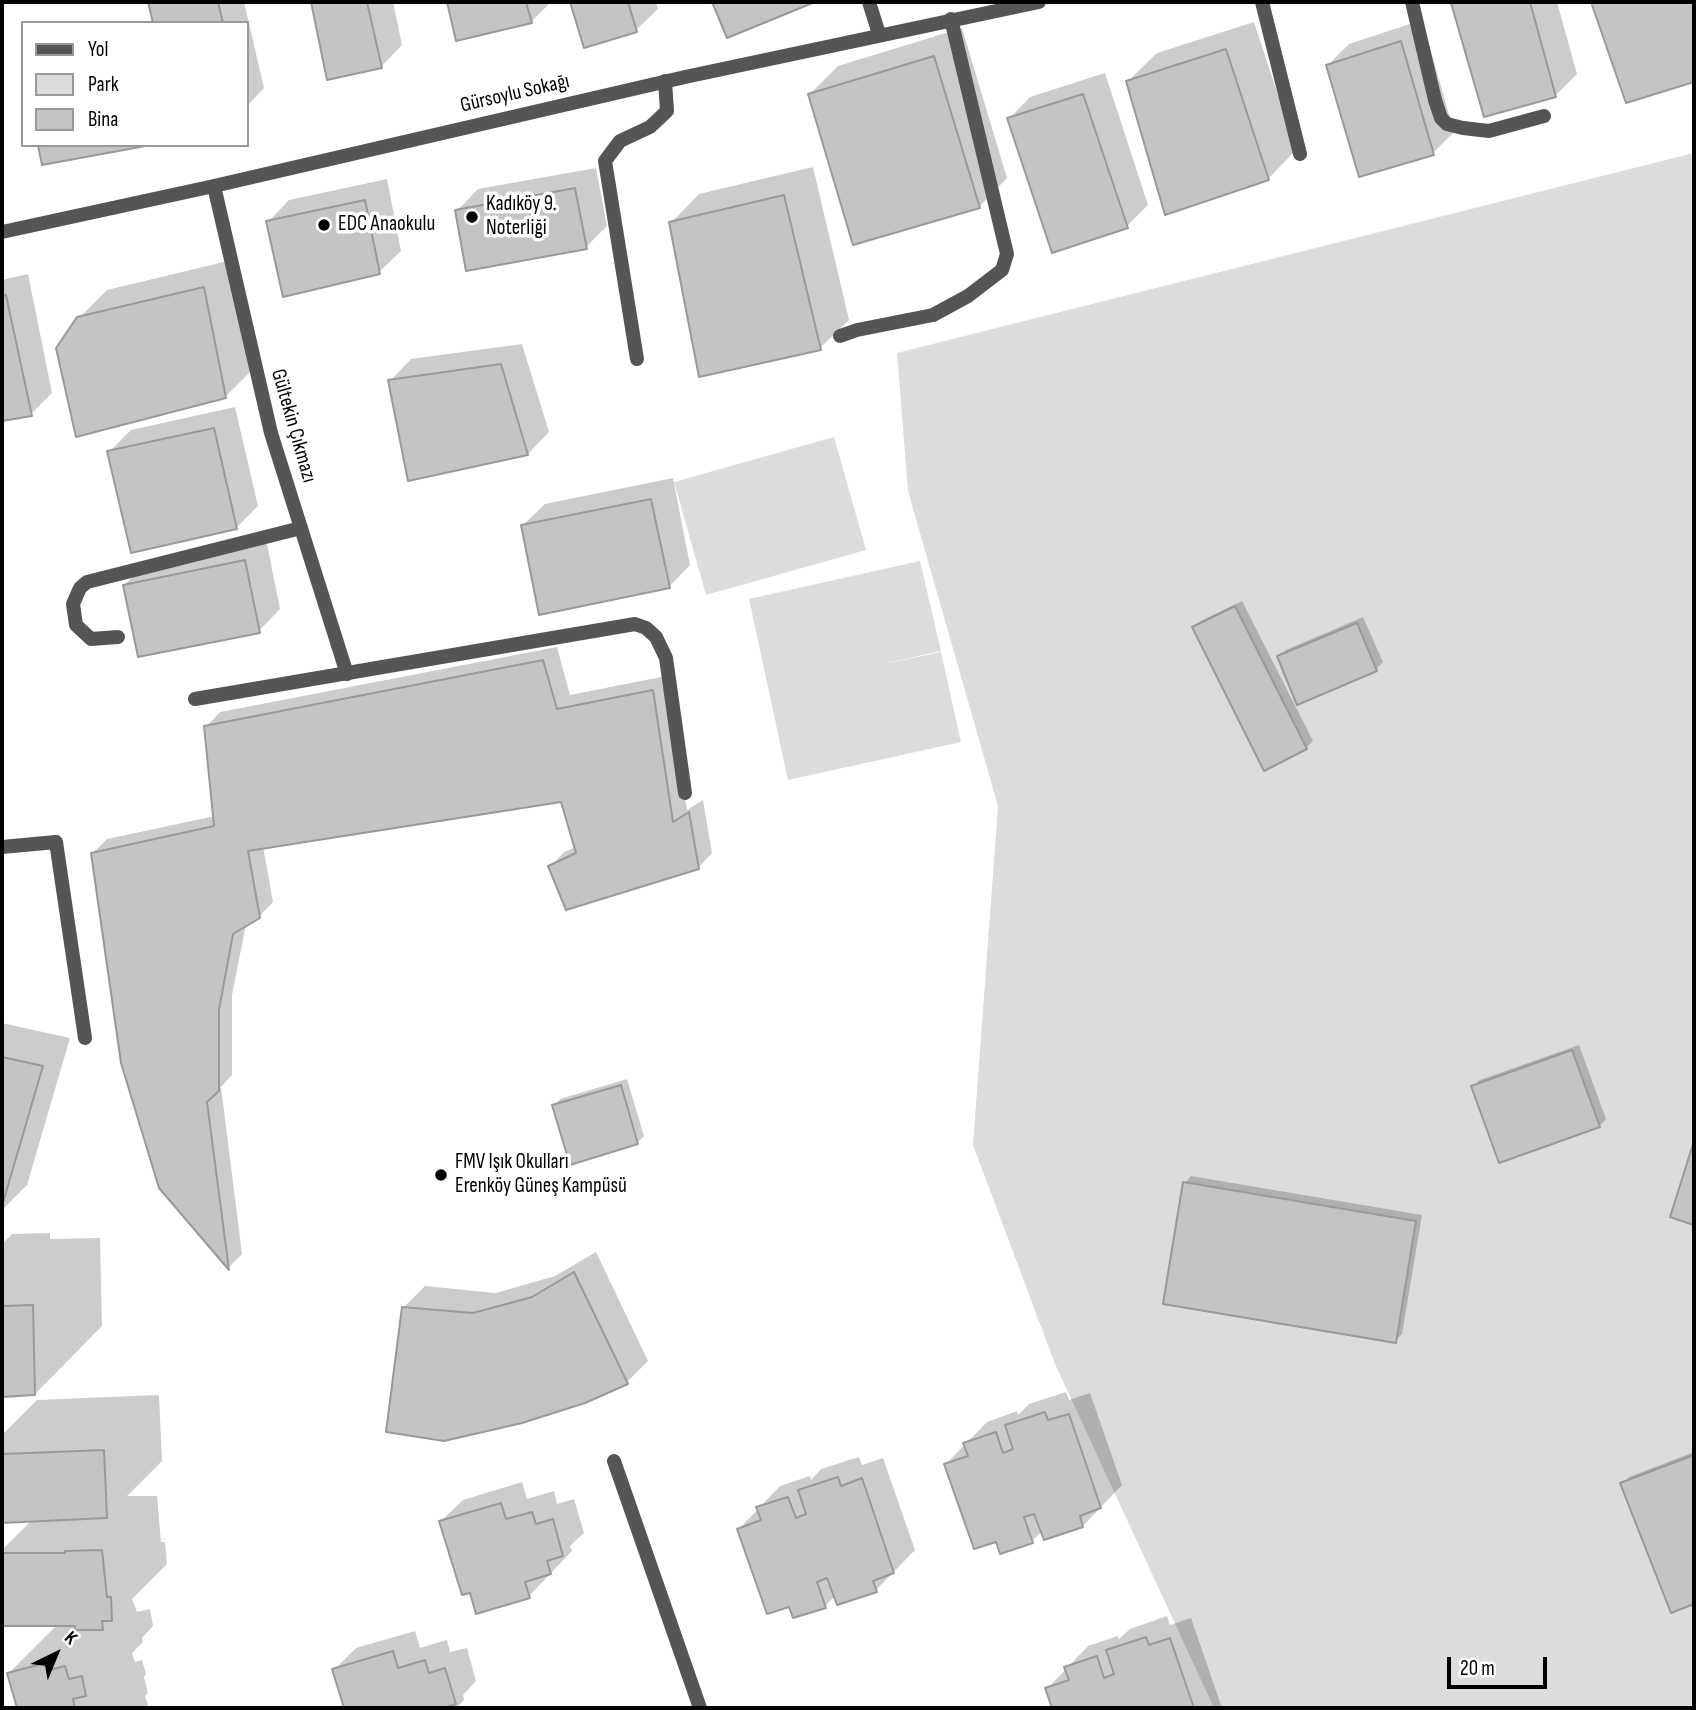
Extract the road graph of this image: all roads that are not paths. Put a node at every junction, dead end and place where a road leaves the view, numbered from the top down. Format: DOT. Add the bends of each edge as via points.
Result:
graph roads {
  1 [pos="869,2"];
  2 [pos="1039,2"];
  3 [pos="1262,2"];
  4 [pos="1412,2"];
  5 [pos="951,19"];
  6 [pos="879,34"];
  7 [pos="665,81"];
  8 [pos="1544,116"];
  9 [pos="1300,154"];
  10 [pos="214,187"];
  11 [pos="2,232"];
  12 [pos="840,337"];
  13 [pos="637,359"];
  14 [pos="301,528"];
  15 [pos="118,637"];
  16 [pos="347,674"];
  17 [pos="195,699"];
  18 [pos="685,793"];
  19 [pos="2,847"];
  20 [pos="85,1038"];
  21 [pos="614,1461"];
  22 [pos="700,1708"];
  1 -- 6 [label="street"];
  2 -- 5 [label="street, Gürsoylu Sokağı"];
  3 -- 9 [label="street"];
  4 -- 8 [label="street" via="1435,100 1447,124 1489,131"];
  5 -- 6 [label="street, Gürsoylu Sokağı"];
  5 -- 12 [label="street" via="1007,254 1002,270 933,315"];
  6 -- 7 [label="street, Gürsoylu Sokağı"];
  7 -- 10 [label="street, Gürsoylu Sokağı"];
  7 -- 13 [label="street" via="667,111 650,127 620,141 605,161"];
  10 -- 11 [label="street, Gürsoylu Sokağı"];
  10 -- 14 [label="street, Gültekin Çıkmazı" via="258,383"];
  14 -- 15 [label="street" via="87,582 73,604 76,625 91,639"];
  14 -- 16 [label="street, Gültekin Çıkmazı"];
  16 -- 17 [label="street"];
  16 -- 18 [label="street" via="635,624 656,637 666,658"];
  19 -- 20 [label="street" via="56,842"];
  21 -- 22 [label="street"];
}
